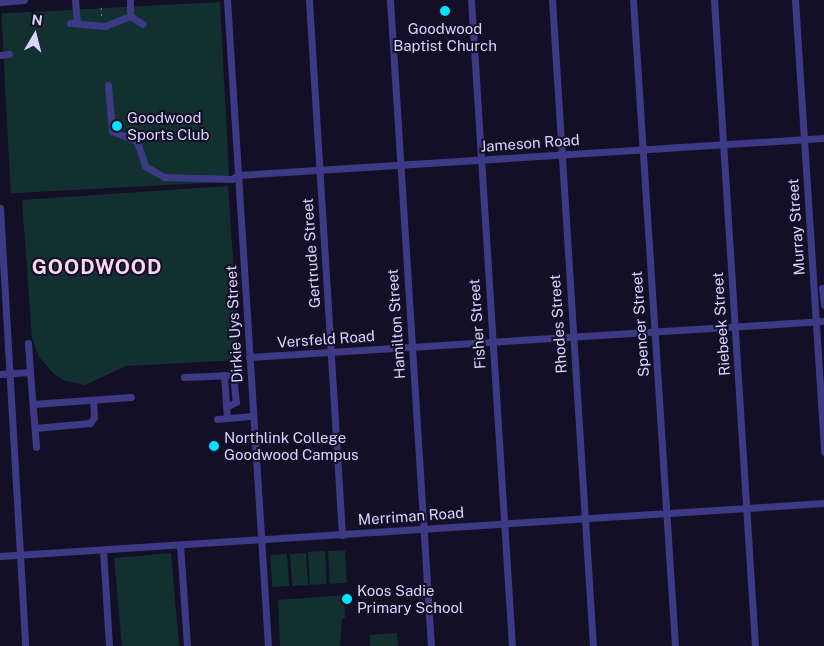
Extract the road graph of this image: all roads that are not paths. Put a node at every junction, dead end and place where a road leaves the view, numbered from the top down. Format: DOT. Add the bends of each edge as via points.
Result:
graph roads {
  1 [pos="24,0"];
  2 [pos="75,0"];
  3 [pos="130,0"];
  4 [pos="227,0"];
  5 [pos="309,0"];
  6 [pos="390,0"];
  7 [pos="471,0"];
  8 [pos="552,0"];
  9 [pos="633,0"];
  10 [pos="714,0"];
  11 [pos="795,0"];
  12 [pos="0,2"];
  13 [pos="130,16"];
  14 [pos="143,24"];
  15 [pos="9,54"];
  16 [pos="0,55"];
  17 [pos="108,85"];
  18 [pos="824,138"];
  19 [pos="804,139"];
  20 [pos="723,144"];
  21 [pos="642,150"];
  22 [pos="561,154"];
  23 [pos="481,160"];
  24 [pos="400,165"];
  25 [pos="320,170"];
  26 [pos="238,175"];
  27 [pos="0,208"];
  28 [pos="822,288"];
  29 [pos="3,298"];
  30 [pos="824,305"];
  31 [pos="824,321"];
  32 [pos="816,322"];
  33 [pos="735,327"];
  34 [pos="654,332"];
  35 [pos="573,337"];
  36 [pos="28,343"];
  37 [pos="492,343"];
  38 [pos="412,347"];
  39 [pos="331,353"];
  40 [pos="250,357"];
  41 [pos="30,372"];
  42 [pos="11,373"];
  43 [pos="0,374"];
  44 [pos="224,375"];
  45 [pos="184,377"];
  46 [pos="131,397"];
  47 [pos="93,400"];
  48 [pos="33,404"];
  49 [pos="226,406"];
  50 [pos="253,416"];
  51 [pos="227,418"];
  52 [pos="217,419"];
  53 [pos="35,428"];
  54 [pos="36,447"];
  55 [pos="824,452"];
  56 [pos="824,503"];
  57 [pos="747,508"];
  58 [pos="666,513"];
  59 [pos="584,520"];
  60 [pos="504,524"];
  61 [pos="423,529"];
  62 [pos="342,534"];
  63 [pos="261,540"];
  64 [pos="180,545"];
  65 [pos="103,550"];
  66 [pos="21,555"];
  67 [pos="0,556"];
  68 [pos="25,646"];
  69 [pos="109,646"];
  70 [pos="187,646"];
  71 [pos="268,646"];
  72 [pos="431,646"];
  73 [pos="512,646"];
  74 [pos="593,646"];
  75 [pos="675,646"];
  76 [pos="755,646"];
  1 -- 12 [label="street"];
  2 -- 13 [label="street" via="74,23 105,26"];
  3 -- 13 [label="street"];
  4 -- 26 [label="street, Dirkie Uys Street"];
  5 -- 25 [label="street, Gertrude Street"];
  6 -- 24 [label="street, Hamilton Street"];
  7 -- 23 [label="street, Fisher Street"];
  8 -- 22 [label="street, Rhodes Street"];
  9 -- 21 [label="street, Spencer Street"];
  10 -- 20 [label="street, Riebeek Street"];
  11 -- 19 [label="street, Murray Street"];
  13 -- 14 [label="street"];
  15 -- 16 [label="street"];
  17 -- 26 [label="street, Jameson Road" via="112,132 137,141 142,161 150,171 172,177 232,179"];
  18 -- 19 [label="street, Jameson Road"];
  19 -- 20 [label="street, Jameson Road"];
  19 -- 32 [label="street, Murray Street"];
  20 -- 21 [label="street, Jameson Road"];
  20 -- 33 [label="street, Riebeek Street"];
  21 -- 22 [label="street, Jameson Road"];
  21 -- 34 [label="street, Spencer Street"];
  22 -- 23 [label="street, Jameson Road"];
  22 -- 35 [label="street, Rhodes Street"];
  23 -- 24 [label="street, Jameson Road"];
  23 -- 37 [label="street, Fisher Street"];
  24 -- 25 [label="street, Jameson Road"];
  24 -- 38 [label="street, Hamilton Street"];
  25 -- 26 [label="street, Jameson Road"];
  25 -- 39 [label="street, Gertrude Street"];
  26 -- 40 [label="street, Dirkie Uys Street"];
  27 -- 29 [label="street"];
  28 -- 30 [label="street"];
  29 -- 42 [label="street"];
  31 -- 32 [label="street, Versfeld Road"];
  32 -- 33 [label="street, Versfeld Road"];
  32 -- 55 [label="street, Murray Street"];
  33 -- 34 [label="street, Versfeld Road"];
  33 -- 57 [label="street, Riebeek Street"];
  34 -- 35 [label="street, Versfeld Road"];
  34 -- 58 [label="street, Spencer Street"];
  35 -- 37 [label="street, Versfeld Road"];
  35 -- 59 [label="street, Rhodes Street"];
  36 -- 41 [label="street"];
  37 -- 38 [label="street, Versfeld Road"];
  37 -- 60 [label="street, Fisher Street"];
  38 -- 39 [label="street, Versfeld Road"];
  38 -- 61 [label="street, Hamilton Street"];
  39 -- 40 [label="street, Versfeld Road"];
  39 -- 62 [label="street, Gertrude Street"];
  40 -- 50 [label="street, Dirkie Uys Street"];
  41 -- 42 [label="street"];
  41 -- 48 [label="street"];
  42 -- 43 [label="street"];
  42 -- 66 [label="street"];
  44 -- 45 [label="street"];
  44 -- 49 [label="street"];
  44 -- 49 [label="street" via="233,375 235,379 236,402"];
  46 -- 47 [label="street"];
  47 -- 48 [label="street"];
  47 -- 53 [label="street" via="94,417 90,423"];
  48 -- 53 [label="street"];
  49 -- 51 [label="street"];
  50 -- 51 [label="street"];
  50 -- 63 [label="street, Dirkie Uys Street"];
  51 -- 52 [label="street"];
  53 -- 54 [label="street"];
  56 -- 57 [label="street, Merriman Road"];
  57 -- 58 [label="street, Merriman Road"];
  57 -- 76 [label="street, Riebeek Street"];
  58 -- 59 [label="street, Merriman Road"];
  58 -- 75 [label="street, Spencer Street"];
  59 -- 60 [label="street, Merriman Road"];
  59 -- 74 [label="street, Rhodes Street"];
  60 -- 61 [label="street, Merriman Road"];
  60 -- 73 [label="street, Fisher Street"];
  61 -- 62 [label="street, Merriman Road"];
  61 -- 72 [label="street, Hamilton Street"];
  62 -- 63 [label="street, Merriman Road"];
  63 -- 64 [label="street, Merriman Road"];
  63 -- 71 [label="street, Dirkie Uys Street"];
  64 -- 65 [label="street, Merriman Road"];
  64 -- 70 [label="street"];
  65 -- 66 [label="street, Merriman Road"];
  65 -- 69 [label="street"];
  66 -- 67 [label="street, Merriman Road"];
  66 -- 68 [label="street"];
}
